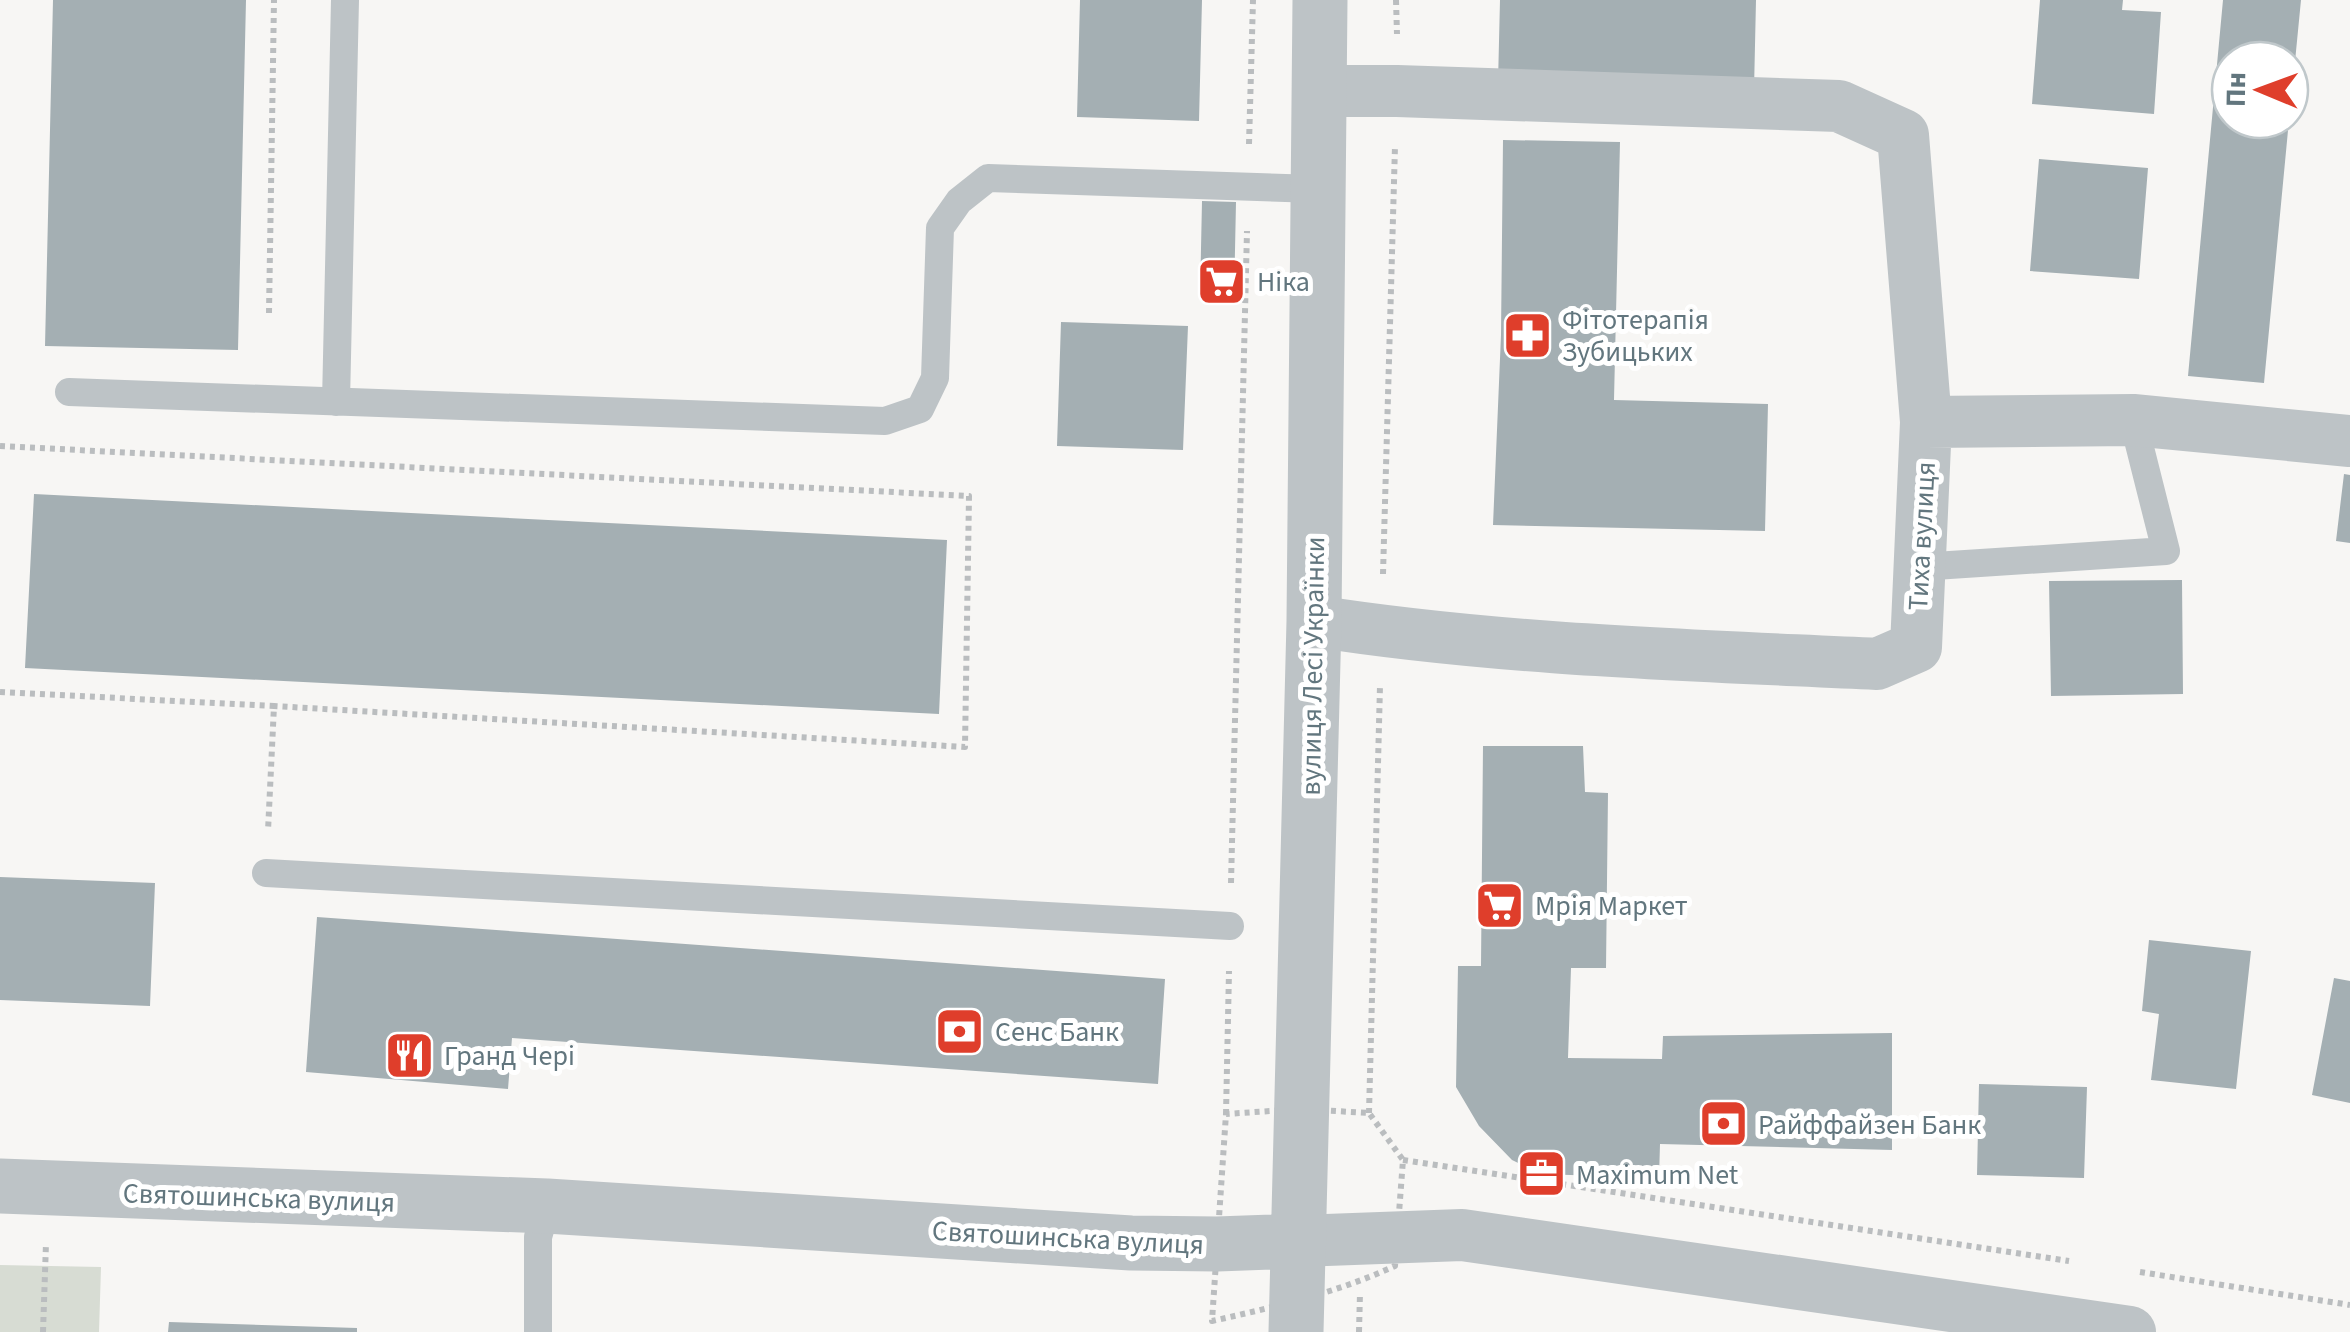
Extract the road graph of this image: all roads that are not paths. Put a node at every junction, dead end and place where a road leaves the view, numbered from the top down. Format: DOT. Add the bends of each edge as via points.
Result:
graph roads {
  1 [pos="345,0"];
  2 [pos="1320,0"];
  3 [pos="1318,92"];
  4 [pos="1316,189"];
  5 [pos="69,392"];
  6 [pos="336,402"];
  7 [pos="2134,420"];
  8 [pos="1926,422"];
  9 [pos="2350,441"];
  10 [pos="1919,566"];
  11 [pos="1314,621"];
  12 [pos="266,872"];
  13 [pos="1230,926"];
  14 [pos="24,1188"];
  15 [pos="548,1206"];
  16 [pos="1299,1240"];
  17 [pos="538,1332"];
  18 [pos="1296,1332"];
  19 [pos="2130,1332"];
  1 -- 6 [label="lane"];
  2 -- 3 [label="street, вулиця Лесі Українки"];
  3 -- 4 [label="street, вулиця Лесі Українки"];
  3 -- 8 [label="street" via="1839,106 1903,136"];
  4 -- 6 [label="lane" via="988,178 940,228 934,378 920,409 885,420"];
  4 -- 11 [label="street, вулиця Лесі Українки"];
  5 -- 6 [label="lane"];
  7 -- 8 [label="street, Тиха вулиця"];
  7 -- 9 [label="street, Тиха вулиця"];
  7 -- 10 [label="lane" via="2166,552"];
  8 -- 10 [label="street, Тиха вулиця"];
  10 -- 11 [label="street, Тиха вулиця" via="1916,648 1877,664 1598,651"];
  11 -- 16 [label="street, вулиця Лесі Українки"];
  12 -- 13 [label="lane"];
  14 -- 15 [label="street, Святошинська вулиця"];
  15 -- 16 [label="street, Святошинська вулиця" via="1132,1243"];
  15 -- 17 [label="lane" via="538,1237"];
  16 -- 18 [label="street, вулиця Лесі Українки"];
  16 -- 19 [label="street, Святошинська вулиця" via="1462,1235"];
}
